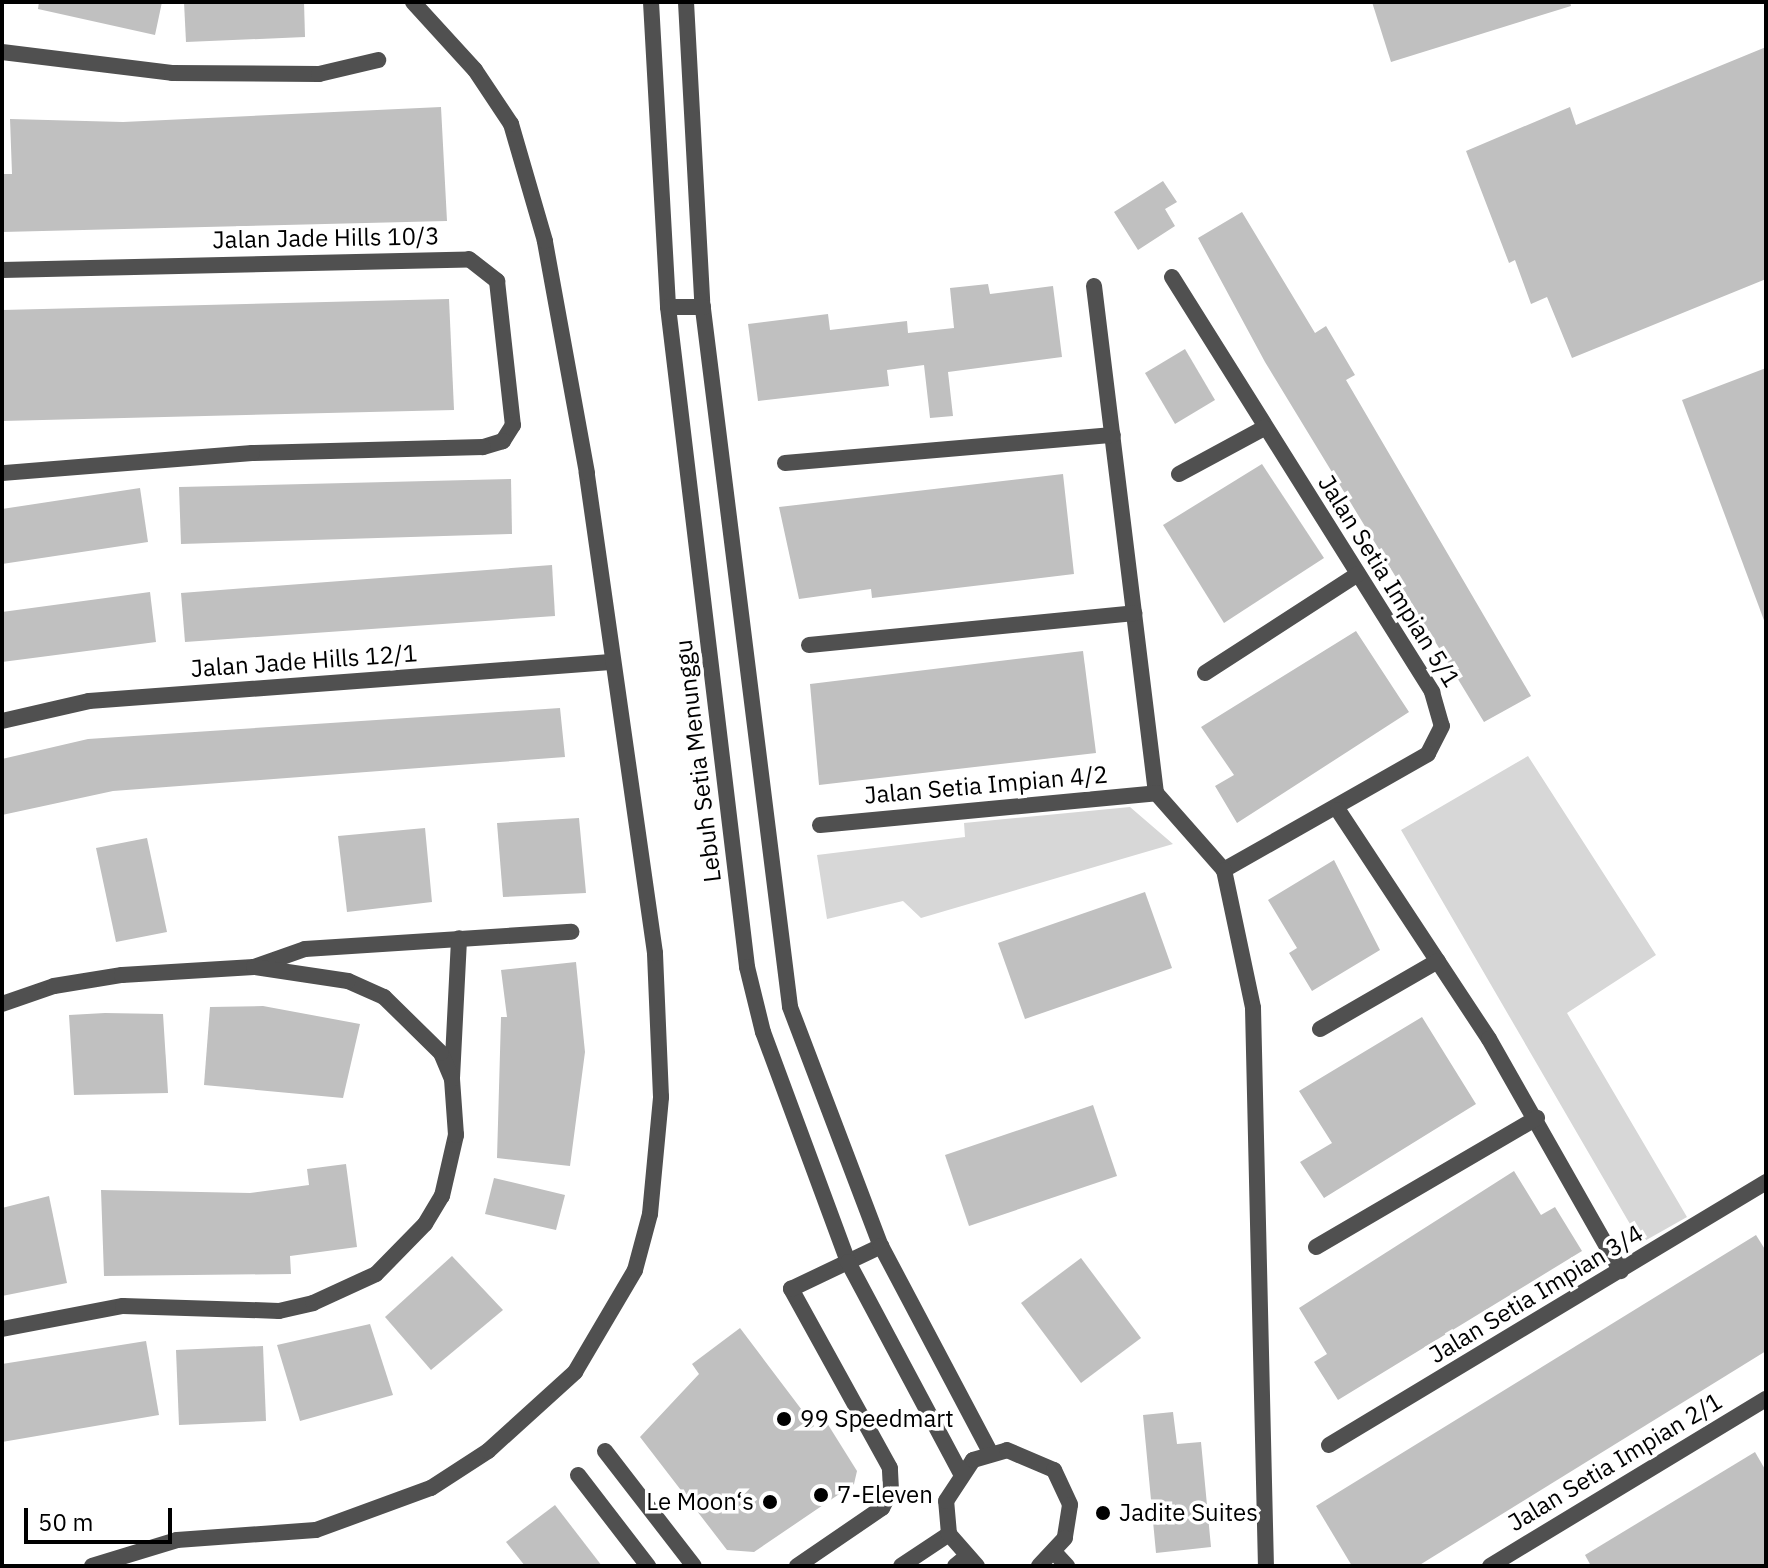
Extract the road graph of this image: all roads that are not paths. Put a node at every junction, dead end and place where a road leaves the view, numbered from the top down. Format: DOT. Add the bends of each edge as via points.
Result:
graph roads {
  1 [pos="413,2"];
  2 [pos="651,2"];
  3 [pos="686,2"];
  4 [pos="2,52"];
  5 [pos="378,60"];
  6 [pos="2,270"];
  7 [pos="1172,277"];
  8 [pos="1094,286"];
  9 [pos="668,307"];
  10 [pos="703,307"];
  11 [pos="1264,428"];
  12 [pos="1113,435"];
  13 [pos="785,463"];
  14 [pos="2,473"];
  15 [pos="1179,474"];
  16 [pos="1358,574"];
  17 [pos="1134,613"];
  18 [pos="809,645"];
  19 [pos="611,662"];
  20 [pos="1205,673"];
  21 [pos="2,721"];
  22 [pos="1156,793"];
  23 [pos="1338,810"];
  24 [pos="820,825"];
  25 [pos="1224,870"];
  26 [pos="571,932"];
  27 [pos="459,938"];
  28 [pos="1438,961"];
  29 [pos="254,967"];
  30 [pos="2,1004"];
  31 [pos="1320,1029"];
  32 [pos="452,1079"];
  33 [pos="1537,1118"];
  34 [pos="1766,1182"];
  35 [pos="881,1246"];
  36 [pos="1316,1247"];
  37 [pos="848,1262"];
  38 [pos="1621,1271"];
  39 [pos="2,1329"];
  40 [pos="1766,1399"];
  41 [pos="1329,1445"];
  42 [pos="605,1451"];
  43 [pos="990,1452"];
  44 [pos="960,1472"];
  45 [pos="578,1475"];
  46 [pos="949,1534"];
  47 [pos="1055,1553"];
  48 [pos="966,1563"];
  49 [pos="92,1566"];
  50 [pos="648,1566"];
  51 [pos="694,1566"];
  52 [pos="797,1566"];
  53 [pos="901,1566"];
  54 [pos="1039,1566"];
  55 [pos="1067,1566"];
  56 [pos="1266,1566"];
  57 [pos="1490,1566"];
  1 -- 19 [label="street" via="475,70 511,124 529,184 587,473"];
  2 -- 9 [label="street, Lebuh Setia Menunggu"];
  3 -- 10 [label="street"];
  4 -- 5 [label="street" via="172,73 319,74"];
  6 -- 14 [label="street, Jalan Jade Hills 10/3" via="469,259 497,281 513,425 503,441 483,447 252,453"];
  7 -- 11 [label="street, Jalan Setia Impian 5/1"];
  8 -- 12 [label="street"];
  9 -- 10 [label="street"];
  9 -- 37 [label="street, Lebuh Setia Menunggu" via="747,967 763,1032"];
  10 -- 35 [label="street" via="790,1007"];
  11 -- 15 [label="street"];
  11 -- 16 [label="street, Jalan Setia Impian 5/1"];
  12 -- 13 [label="street"];
  12 -- 17 [label="street"];
  16 -- 20 [label="street"];
  16 -- 23 [label="street, Jalan Setia Impian 5/1" via="1432,692 1442,726 1428,754"];
  17 -- 18 [label="street"];
  17 -- 22 [label="street"];
  19 -- 21 [label="street, Jalan Jade Hills 12/1" via="89,701"];
  19 -- 49 [label="street" via="655,953 661,1097 650,1214 635,1270 610,1319 575,1372 537,1410 418,1494 316,1530 177,1540"];
  22 -- 24 [label="street, Jalan Setia Impian 4/2"];
  22 -- 25 [label="street"];
  23 -- 25 [label="street, Jalan Setia Impian 5/1"];
  23 -- 28 [label="street"];
  25 -- 56 [label="street" via="1253,1008"];
  26 -- 27 [label="street"];
  27 -- 29 [label="street" via="305,949"];
  27 -- 32 [label="street"];
  28 -- 31 [label="street"];
  28 -- 33 [label="street"];
  29 -- 30 [label="street" via="122,975 54,986"];
  29 -- 32 [label="street" via="348,981 384,997 427,1037"];
  32 -- 39 [label="street" via="456,1135 442,1196 404,1249 345,1291 279,1311 123,1306"];
  33 -- 36 [label="street"];
  33 -- 38 [label="street"];
  34 -- 38 [label="street, Jalan Setia Impian 3/4"];
  35 -- 37 [label="street"];
  35 -- 43 [label="street"];
  37 -- 44 [label="street, Lebuh Setia Menunggu"];
  37 -- 52 [label="street" via="791,1289 890,1468 891,1490 882,1508"];
  38 -- 41 [label="street, Jalan Setia Impian 3/4"];
  40 -- 57 [label="street, Jalan Setia Impian 2/1"];
  42 -- 51 [label="street"];
  43 -- 44 [label="street"];
  43 -- 47 [label="street" via="1025,1452 1061,1479 1070,1522"];
  44 -- 46 [label="street" via="946,1501"];
  45 -- 50 [label="street"];
  46 -- 48 [label="street"];
  46 -- 53 [label="street"];
  47 -- 54 [label="street"];
  47 -- 55 [label="street"];
}
